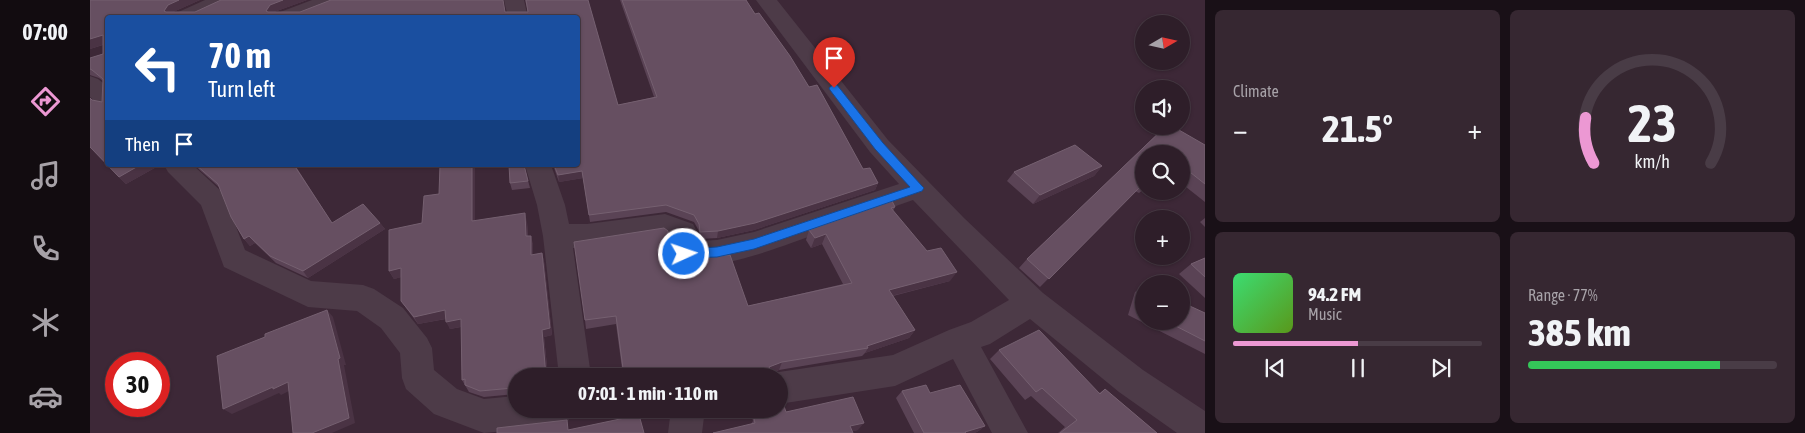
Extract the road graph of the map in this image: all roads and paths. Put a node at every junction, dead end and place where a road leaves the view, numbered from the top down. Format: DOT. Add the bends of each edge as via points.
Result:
graph roads {
  1 [pos="222,0"];
  2 [pos="331,0"];
  3 [pos="514,0"];
  4 [pos="766,0"];
  5 [pos="188,15"];
  6 [pos="290,15"];
  7 [pos="517,15"];
  8 [pos="179,167"];
  9 [pos="539,167"];
  10 [pos="918,188"];
  11 [pos="557,236"];
  12 [pos="1032,302"];
  13 [pos="960,340"];
  14 [pos="574,368"];
  15 [pos="788,387"];
  16 [pos="508,414"];
  17 [pos="687,418"];
  18 [pos="1205,432"];
  19 [pos="685,433"];
  20 [pos="1011,433"];
  1 -- 5 [label="street"];
  2 -- 6 [label="street"];
  3 -- 7 [label="street"];
  4 -- 10 [label="street" via="879,146"];
  8 -- 16 [label="street" via="213,200 234,258 308,294 364,298 392,318 416,348 418,378 446,402 484,416"];
  9 -- 11 [label="street"];
  10 -- 11 [label="street" via="754,244 717,252 684,254 682,232 665,225 588,236"];
  10 -- 12 [label="street"];
  11 -- 14 [label="street"];
  12 -- 13 [label="street" via="979,334"];
  12 -- 18 [label="street" via="1130,381"];
  13 -- 15 [label="street" via="895,370"];
  13 -- 20 [label="street"];
  17 -- 19 [label="street"];
}
